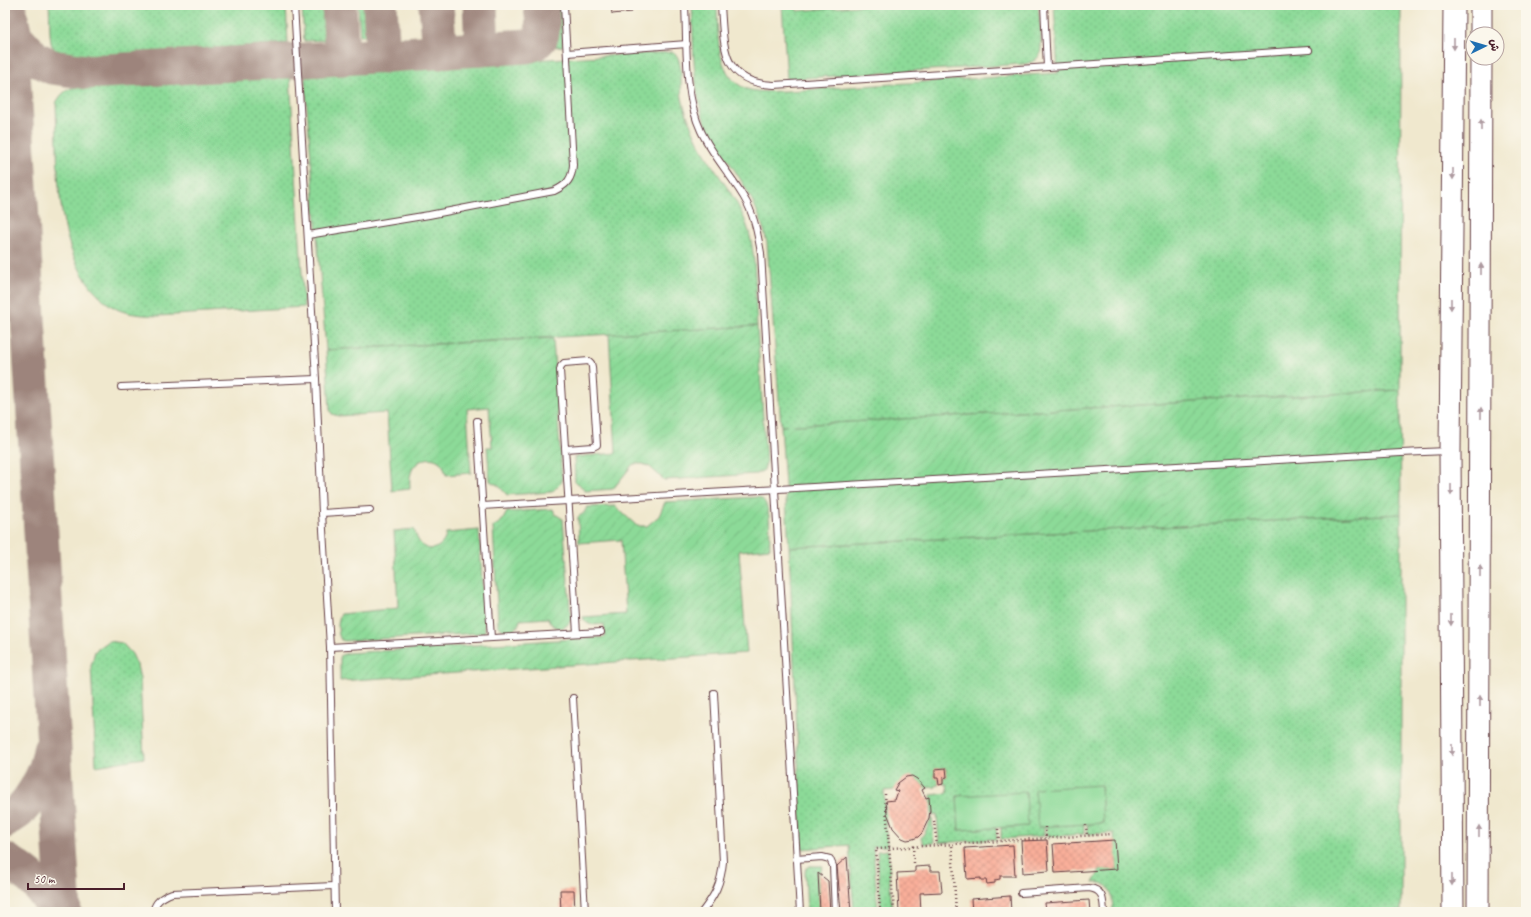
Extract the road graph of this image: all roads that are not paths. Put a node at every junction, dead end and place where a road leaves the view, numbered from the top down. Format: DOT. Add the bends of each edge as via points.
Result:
graph roads {
  1 [pos="294,5"];
  2 [pos="564,5"];
  3 [pos="685,5"];
  4 [pos="721,5"];
  5 [pos="1044,5"];
  6 [pos="1454,5"];
  7 [pos="1481,5"];
  8 [pos="1481,26"];
  9 [pos="687,44"];
  10 [pos="1309,50"];
  11 [pos="567,52"];
  12 [pos="1481,66"];
  13 [pos="1047,67"];
  14 [pos="308,235"];
  15 [pos="316,379"];
  16 [pos="121,387"];
  17 [pos="477,421"];
  18 [pos="566,449"];
  19 [pos="1450,451"];
  20 [pos="1481,452"];
  21 [pos="775,489"];
  22 [pos="569,501"];
  23 [pos="482,506"];
  24 [pos="370,510"];
  25 [pos="322,513"];
  26 [pos="601,632"];
  27 [pos="576,633"];
  28 [pos="490,638"];
  29 [pos="330,647"];
  30 [pos="714,692"];
  31 [pos="573,698"];
  32 [pos="796,859"];
  33 [pos="334,886"];
  34 [pos="1021,893"];
  35 [pos="153,912"];
  36 [pos="335,912"];
  37 [pos="585,912"];
  38 [pos="702,912"];
  39 [pos="800,912"];
  40 [pos="835,912"];
  41 [pos="1104,912"];
  42 [pos="1452,912"];
  43 [pos="1478,912"];
  1 -- 14 [label="lane"];
  2 -- 11 [label="lane"];
  3 -- 9 [label="lane"];
  4 -- 13 [label="lane" via="727,57 734,69 745,79 759,84"];
  5 -- 13 [label="lane"];
  6 -- 19 [label="highway, one-way"];
  7 -- 8 [label="highway"];
  9 -- 11 [label="lane"];
  9 -- 21 [label="lane" via="695,118 708,146 747,203 758,236"];
  10 -- 13 [label="lane"];
  11 -- 14 [label="lane" via="573,165 571,177 565,185 554,191 437,214"];
  20 -- 12 [label="highway, one-way"];
  14 -- 15 [label="lane"];
  15 -- 16 [label="lane"];
  15 -- 25 [label="lane"];
  17 -- 23 [label="lane"];
  18 -- 18 [label="lane" via="593,447 597,443 592,367 589,361 564,363 561,366"];
  18 -- 22 [label="lane"];
  19 -- 20 [label="highway"];
  19 -- 21 [label="lane"];
  19 -- 42 [label="highway, one-way"];
  43 -- 20 [label="highway, one-way"];
  21 -- 22 [label="lane"];
  21 -- 32 [label="lane"];
  22 -- 23 [label="lane"];
  22 -- 27 [label="lane"];
  23 -- 28 [label="lane"];
  24 -- 25 [label="lane"];
  25 -- 29 [label="lane"];
  26 -- 27 [label="lane"];
  27 -- 28 [label="lane"];
  28 -- 29 [label="lane"];
  29 -- 33 [label="lane"];
  30 -- 38 [label="lane" via="723,862 718,886"];
  31 -- 37 [label="lane"];
  32 -- 39 [label="lane"];
  32 -- 40 [label="lane" via="830,859 833,866"];
  33 -- 35 [label="lane" via="172,893 157,902"];
  33 -- 36 [label="lane"];
  34 -- 41 [label="lane" via="1095,888 1103,896"];
}
